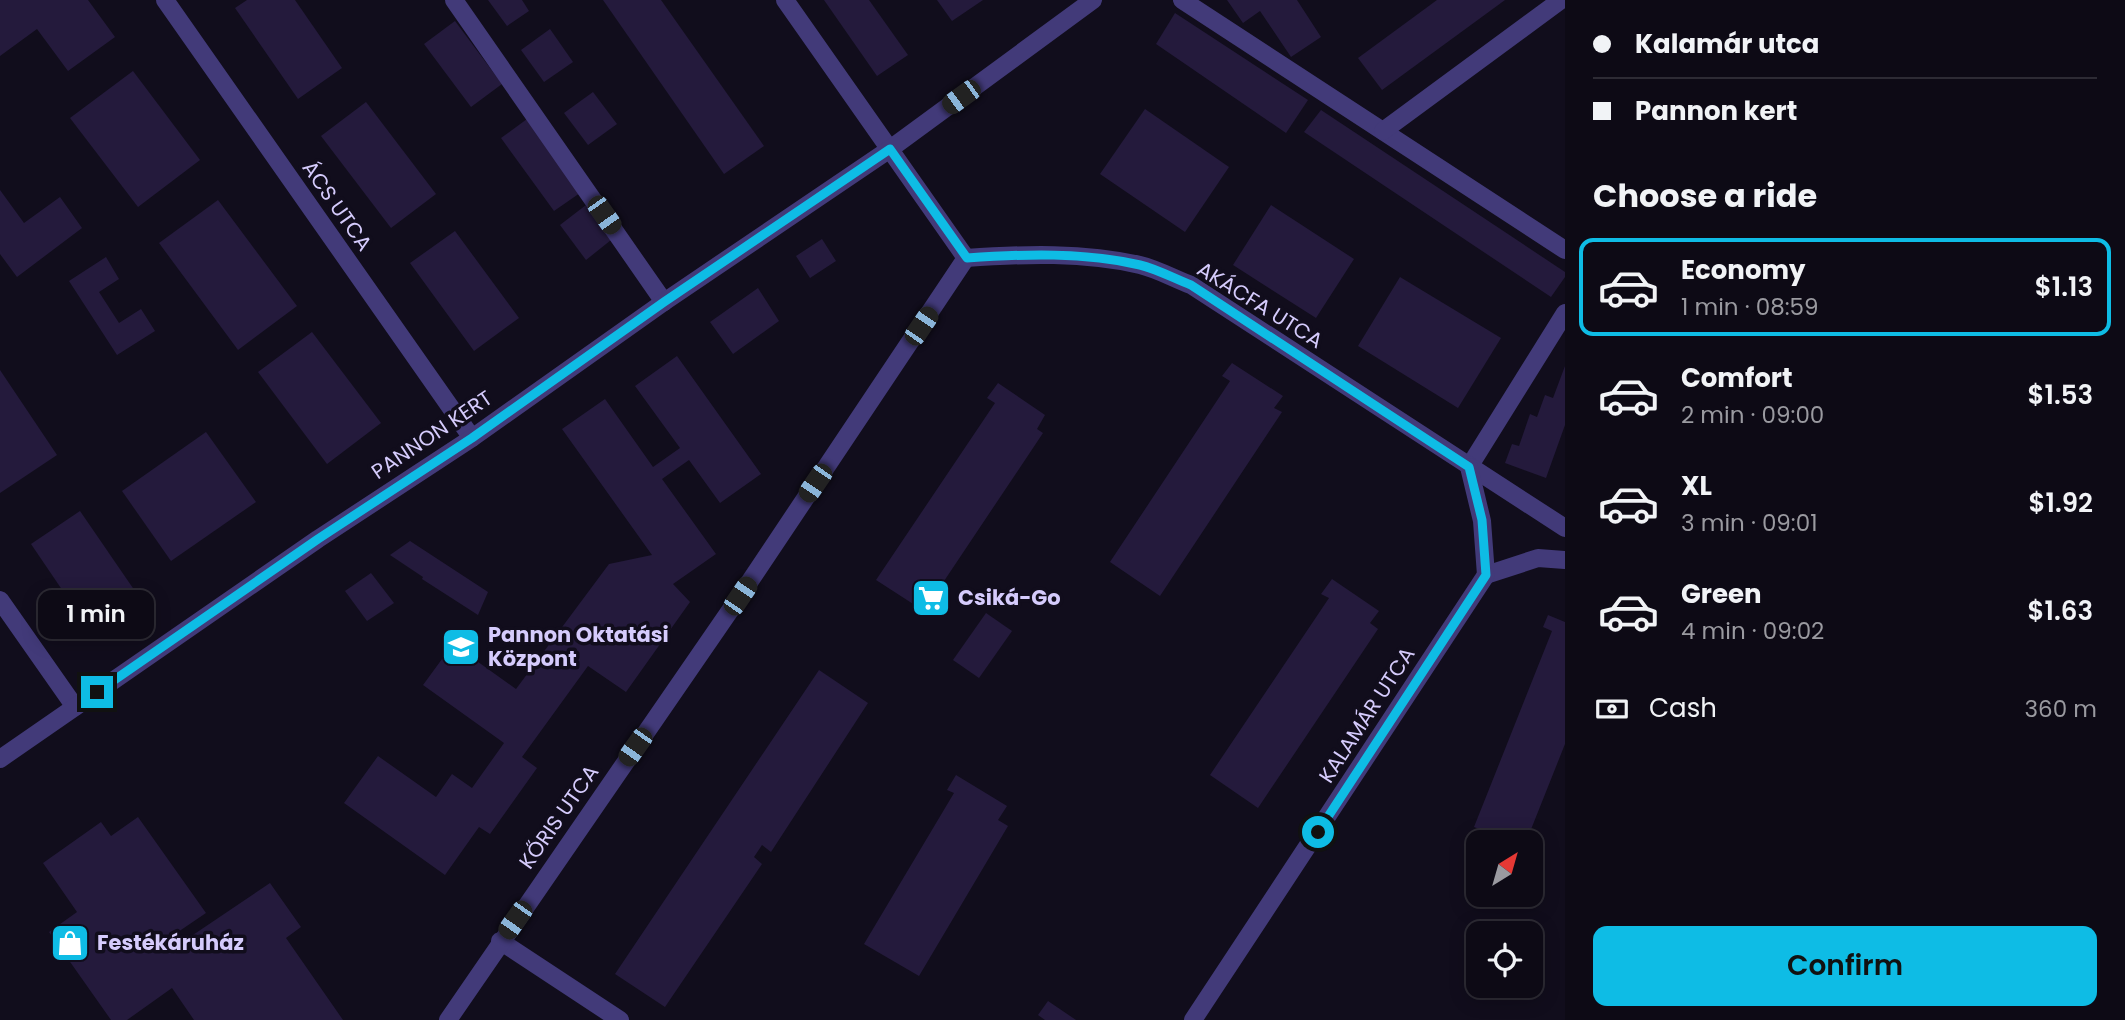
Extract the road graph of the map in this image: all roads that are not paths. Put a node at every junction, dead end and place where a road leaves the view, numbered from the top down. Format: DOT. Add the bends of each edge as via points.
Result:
graph roads {
  1 [pos="164,0"];
  2 [pos="454,0"];
  3 [pos="785,0"];
  4 [pos="1093,0"];
  5 [pos="1182,0"];
  6 [pos="1561,0"];
  7 [pos="1383,131"];
  8 [pos="890,149"];
  9 [pos="1565,250"];
  10 [pos="967,258"];
  11 [pos="664,302"];
  12 [pos="1565,313"];
  13 [pos="472,438"];
  14 [pos="1469,467"];
  15 [pos="1565,528"];
  16 [pos="1565,560"];
  17 [pos="1486,575"];
  18 [pos="0,600"];
  19 [pos="75,707"];
  20 [pos="0,759"];
  21 [pos="500,941"];
  22 [pos="447,1020"];
  23 [pos="620,1020"];
  24 [pos="1193,1020"];
  1 -- 13 [label="street, ÁCS UTCA"];
  2 -- 11 [label="street"];
  3 -- 8 [label="street"];
  4 -- 8 [label="street, PANNON KERT"];
  5 -- 7 [label="street"];
  6 -- 7 [label="street"];
  7 -- 9 [label="street"];
  8 -- 10 [label="street"];
  8 -- 11 [label="street, PANNON KERT"];
  10 -- 14 [label="street, AKÁCFA UTCA" via="1034,254 1088,258 1142,265 1191,285"];
  10 -- 21 [label="street, KŐRIS UTCA"];
  11 -- 13 [label="street, PANNON KERT"];
  12 -- 14 [label="street"];
  13 -- 19 [label="street, PANNON KERT"];
  14 -- 15 [label="street, AKÁCFA UTCA"];
  14 -- 17 [label="street" via="1482,520"];
  16 -- 17 [label="street" via="1538,558"];
  17 -- 24 [label="street, KALAMÁR UTCA"];
  18 -- 19 [label="street"];
  19 -- 20 [label="street, PANNON KERT"];
  21 -- 22 [label="street, KŐRIS UTCA"];
  21 -- 23 [label="street"];
}
